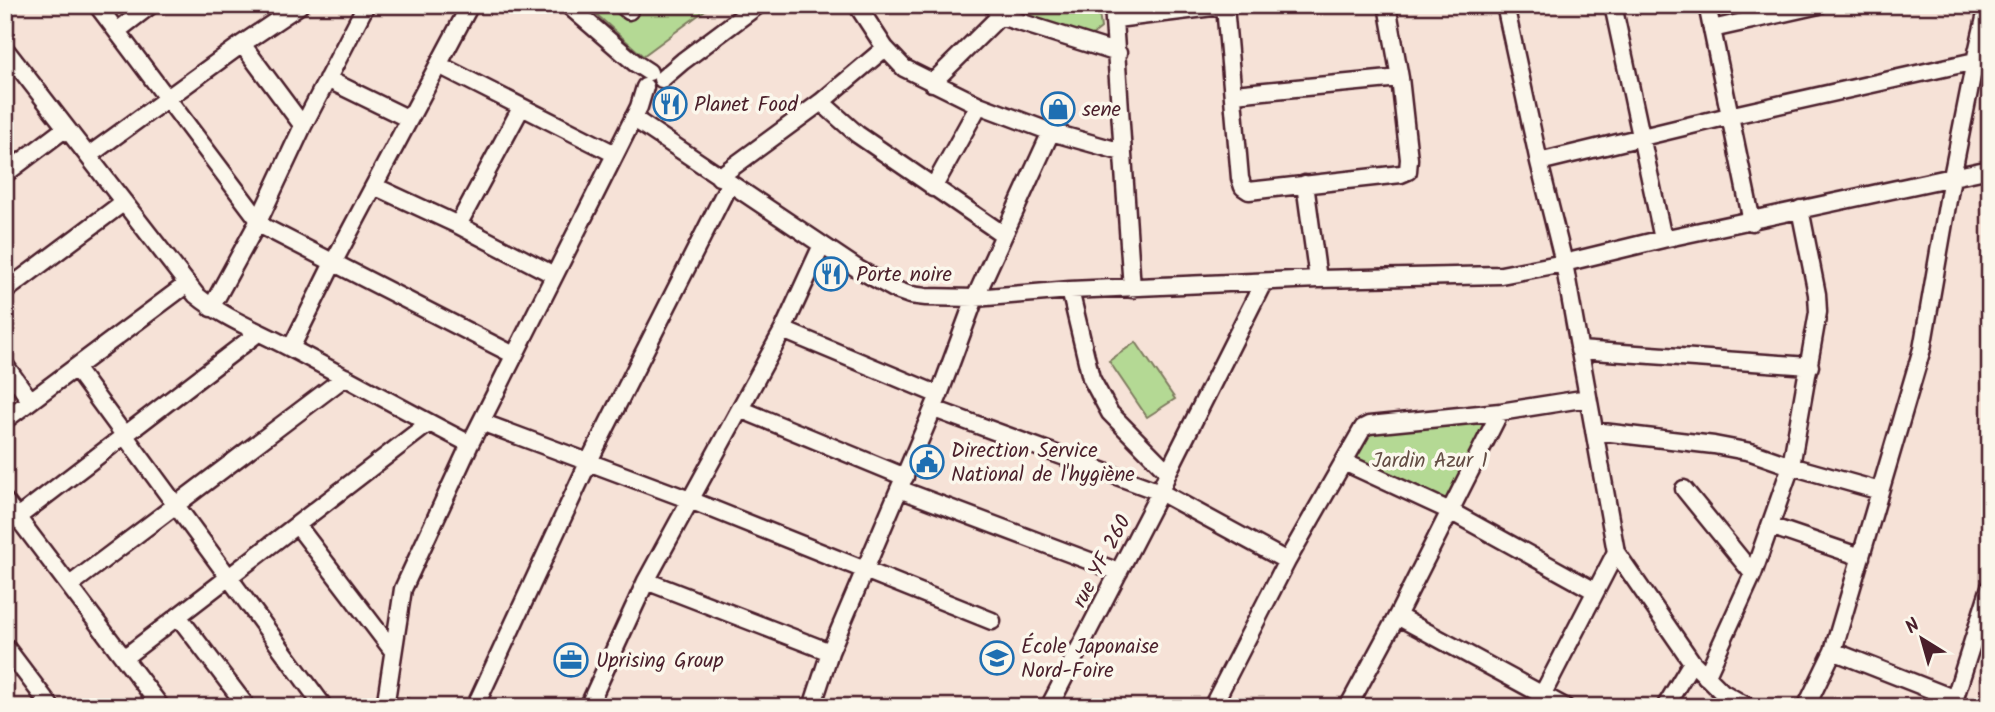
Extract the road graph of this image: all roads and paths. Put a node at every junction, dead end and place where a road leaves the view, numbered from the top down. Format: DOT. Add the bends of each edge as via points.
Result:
graph roads {
  1 [pos="97,5"];
  2 [pos="151,5"];
  3 [pos="300,5"];
  4 [pos="366,5"];
  5 [pos="470,5"];
  6 [pos="568,5"];
  7 [pos="758,5"];
  8 [pos="857,5"];
  9 [pos="1387,5"];
  10 [pos="1505,5"];
  11 [pos="1613,5"];
  12 [pos="1707,5"];
  13 [pos="1819,5"];
  14 [pos="1989,5"];
  15 [pos="1227,6"];
  16 [pos="1001,9"];
  17 [pos="1114,12"];
  18 [pos="1712,29"];
  19 [pos="117,31"];
  20 [pos="242,44"];
  21 [pos="885,48"];
  22 [pos="5,49"];
  23 [pos="1118,53"];
  24 [pos="1975,61"];
  25 [pos="439,65"];
  26 [pos="1400,78"];
  27 [pos="327,79"];
  28 [pos="652,80"];
  29 [pos="932,83"];
  30 [pos="1234,94"];
  31 [pos="169,98"];
  32 [pos="821,102"];
  33 [pos="979,104"];
  34 [pos="521,108"];
  35 [pos="636,112"];
  36 [pos="1728,116"];
  37 [pos="409,118"];
  38 [pos="303,126"];
  39 [pos="66,128"];
  40 [pos="1051,132"];
  41 [pos="1639,138"];
  42 [pos="1122,152"];
  43 [pos="615,154"];
  44 [pos="89,156"];
  45 [pos="1539,162"];
  46 [pos="1990,169"];
  47 [pos="5,174"];
  48 [pos="1952,177"];
  49 [pos="724,181"];
  50 [pos="1305,184"];
  51 [pos="374,186"];
  52 [pos="933,188"];
  53 [pos="124,202"];
  54 [pos="1800,209"];
  55 [pos="258,222"];
  56 [pos="1752,222"];
  57 [pos="458,225"];
  58 [pos="1004,235"];
  59 [pos="1663,239"];
  60 [pos="822,245"];
  61 [pos="332,263"];
  62 [pos="1564,263"];
  63 [pos="554,275"];
  64 [pos="1318,279"];
  65 [pos="1263,283"];
  66 [pos="187,284"];
  67 [pos="1132,289"];
  68 [pos="1070,290"];
  69 [pos="5,292"];
  70 [pos="975,298"];
  71 [pos="211,308"];
  72 [pos="783,330"];
  73 [pos="258,334"];
  74 [pos="291,348"];
  75 [pos="1579,350"];
  76 [pos="514,355"];
  77 [pos="5,365"];
  78 [pos="1810,366"];
  79 [pos="75,368"];
  80 [pos="345,377"];
  81 [pos="1588,398"];
  82 [pos="30,400"];
  83 [pos="937,402"];
  84 [pos="740,409"];
  85 [pos="1500,412"];
  86 [pos="5,420"];
  87 [pos="481,422"];
  88 [pos="429,423"];
  89 [pos="1594,431"];
  90 [pos="125,436"];
  91 [pos="470,444"];
  92 [pos="589,461"];
  93 [pos="1344,462"];
  94 [pos="1791,466"];
  95 [pos="1168,472"];
  96 [pos="902,483"];
  97 [pos="1684,489"];
  98 [pos="1880,491"];
  99 [pos="1160,492"];
  100 [pos="691,500"];
  101 [pos="5,501"];
  102 [pos="176,505"];
  103 [pos="1450,511"];
  104 [pos="18,517"];
  105 [pos="297,525"];
  106 [pos="1770,526"];
  107 [pos="1616,552"];
  108 [pos="1861,557"];
  109 [pos="1287,561"];
  110 [pos="865,570"];
  111 [pos="1119,572"];
  112 [pos="1753,574"];
  113 [pos="229,577"];
  114 [pos="646,581"];
  115 [pos="70,585"];
  116 [pos="1990,587"];
  117 [pos="1595,591"];
  118 [pos="1397,615"];
  119 [pos="178,616"];
  120 [pos="1985,620"];
  121 [pos="992,621"];
  122 [pos="5,646"];
  123 [pos="393,651"];
  124 [pos="1833,651"];
  125 [pos="830,652"];
  126 [pos="125,657"];
  127 [pos="1692,662"];
  128 [pos="1706,677"];
  129 [pos="1540,700"];
  130 [pos="1954,703"];
  131 [pos="380,706"];
  132 [pos="51,707"];
  133 [pos="161,707"];
  134 [pos="247,707"];
  135 [pos="324,707"];
  136 [pos="404,707"];
  137 [pos="475,707"];
  138 [pos="588,707"];
  139 [pos="812,707"];
  140 [pos="1049,707"];
  141 [pos="1212,707"];
  142 [pos="1348,707"];
  143 [pos="1565,707"];
  144 [pos="1665,707"];
  145 [pos="1748,707"];
  146 [pos="1807,707"];
  1 -- 19 [label="street"];
  2 -- 19 [label="street"];
  3 -- 20 [label="street"];
  4 -- 27 [label="street"];
  5 -- 25 [label="street"];
  6 -- 28 [label="street"];
  7 -- 28 [label="street"];
  8 -- 21 [label="street"];
  9 -- 26 [label="street"];
  10 -- 45 [label="street"];
  11 -- 41 [label="street"];
  12 -- 18 [label="street"];
  13 -- 18 [label="street"];
  14 -- 24 [label="street"];
  15 -- 17 [label="street"];
  15 -- 30 [label="street"];
  16 -- 23 [label="street"];
  16 -- 29 [label="street"];
  17 -- 23 [label="street"];
  18 -- 36 [label="street"];
  19 -- 31 [label="street"];
  20 -- 31 [label="street"];
  20 -- 38 [label="street"];
  21 -- 29 [label="street" via="904,68"];
  21 -- 32 [label="street"];
  22 -- 39 [label="street"];
  23 -- 42 [label="street"];
  24 -- 36 [label="street"];
  24 -- 48 [label="street"];
  25 -- 34 [label="street"];
  25 -- 37 [label="street"];
  26 -- 30 [label="street"];
  26 -- 50 [label="street" via="1408,171"];
  27 -- 37 [label="street"];
  27 -- 38 [label="street"];
  28 -- 35 [label="street"];
  29 -- 33 [label="street"];
  30 -- 50 [label="street" via="1243,187 1249,191"];
  31 -- 44 [label="street"];
  31 -- 55 [label="street"];
  32 -- 49 [label="street"];
  32 -- 52 [label="street"];
  33 -- 40 [label="street"];
  33 -- 52 [label="street"];
  34 -- 43 [label="street"];
  34 -- 57 [label="street"];
  35 -- 43 [label="street"];
  35 -- 49 [label="street"];
  36 -- 41 [label="street"];
  36 -- 56 [label="street"];
  37 -- 51 [label="street"];
  38 -- 55 [label="street"];
  39 -- 44 [label="street"];
  39 -- 47 [label="street"];
  40 -- 42 [label="street"];
  40 -- 58 [label="street"];
  41 -- 45 [label="street"];
  41 -- 59 [label="street"];
  42 -- 67 [label="street"];
  43 -- 63 [label="street"];
  44 -- 53 [label="street"];
  45 -- 62 [label="street"];
  46 -- 48 [label="street"];
  48 -- 54 [label="street"];
  48 -- 98 [label="street" via="1922,349"];
  49 -- 60 [label="street"];
  49 -- 92 [label="street"];
  50 -- 64 [label="street"];
  51 -- 57 [label="street"];
  51 -- 61 [label="street"];
  52 -- 58 [label="street"];
  53 -- 66 [label="street"];
  53 -- 69 [label="street"];
  54 -- 56 [label="street"];
  54 -- 78 [label="street" via="1817,294"];
  55 -- 61 [label="street"];
  55 -- 71 [label="street"];
  56 -- 59 [label="street"];
  57 -- 63 [label="street"];
  58 -- 70 [label="street"];
  59 -- 62 [label="street"];
  60 -- 70 [label="street" via="896,290 926,298"];
  60 -- 72 [label="street"];
  61 -- 74 [label="street"];
  61 -- 76 [label="street"];
  62 -- 64 [label="street" via="1501,275"];
  62 -- 75 [label="street"];
  63 -- 76 [label="street"];
  64 -- 65 [label="street"];
  65 -- 67 [label="street"];
  65 -- 95 [label="street, rue YF 260"];
  66 -- 71 [label="street"];
  66 -- 79 [label="street"];
  67 -- 68 [label="street"];
  68 -- 70 [label="street"];
  68 -- 95 [label="street" via="1091,377 1110,412"];
  70 -- 83 [label="street"];
  71 -- 73 [label="street"];
  72 -- 83 [label="street"];
  72 -- 84 [label="street"];
  73 -- 74 [label="street"];
  73 -- 90 [label="street"];
  74 -- 80 [label="street"];
  75 -- 78 [label="street"];
  75 -- 81 [label="street"];
  76 -- 87 [label="street"];
  77 -- 82 [label="street"];
  78 -- 94 [label="street"];
  79 -- 82 [label="street"];
  79 -- 90 [label="street"];
  80 -- 88 [label="street"];
  80 -- 102 [label="street"];
  81 -- 85 [label="street"];
  81 -- 89 [label="street"];
  82 -- 86 [label="street"];
  83 -- 96 [label="street"];
  83 -- 99 [label="street"];
  84 -- 96 [label="street"];
  84 -- 100 [label="street"];
  85 -- 93 [label="street" via="1369,425 1359,433"];
  85 -- 103 [label="street"];
  87 -- 91 [label="street"];
  87 -- 92 [label="street"];
  88 -- 91 [label="street"];
  88 -- 105 [label="street"];
  89 -- 94 [label="street" via="1714,445"];
  89 -- 107 [label="street"];
  90 -- 102 [label="street"];
  90 -- 104 [label="street"];
  91 -- 123 [label="street" via="403,589"];
  92 -- 100 [label="street"];
  92 -- 137 [label="street"];
  93 -- 103 [label="street"];
  93 -- 109 [label="street"];
  94 -- 98 [label="street"];
  94 -- 106 [label="street"];
  95 -- 99 [label="street, rue YF 260"];
  96 -- 110 [label="street"];
  96 -- 111 [label="street"];
  97 -- 112 [label="street"];
  98 -- 108 [label="street"];
  99 -- 109 [label="street"];
  99 -- 111 [label="street, rue YF 260"];
  100 -- 110 [label="street"];
  100 -- 114 [label="street"];
  101 -- 104 [label="street"];
  102 -- 113 [label="street"];
  102 -- 115 [label="street"];
  103 -- 117 [label="street"];
  103 -- 118 [label="street"];
  104 -- 115 [label="street"];
  105 -- 113 [label="street"];
  105 -- 123 [label="street"];
  106 -- 108 [label="street"];
  106 -- 112 [label="street"];
  107 -- 117 [label="street"];
  107 -- 127 [label="street"];
  108 -- 124 [label="street"];
  109 -- 141 [label="street"];
  110 -- 121 [label="street"];
  110 -- 125 [label="street"];
  111 -- 140 [label="street, rue YF 260"];
  112 -- 128 [label="street"];
  113 -- 119 [label="street"];
  113 -- 135 [label="street"];
  114 -- 125 [label="street"];
  114 -- 138 [label="street"];
  115 -- 126 [label="street"];
  116 -- 120 [label="street"];
  117 -- 129 [label="street"];
  118 -- 129 [label="street"];
  118 -- 142 [label="street"];
  119 -- 126 [label="street"];
  119 -- 134 [label="street"];
  120 -- 130 [label="street"];
  122 -- 132 [label="street"];
  123 -- 131 [label="street"];
  124 -- 130 [label="street"];
  124 -- 146 [label="street"];
  125 -- 139 [label="street"];
  126 -- 133 [label="street"];
  127 -- 128 [label="street"];
  127 -- 144 [label="street"];
  128 -- 145 [label="street"];
  129 -- 143 [label="street"];
  131 -- 136 [label="street"];
}
